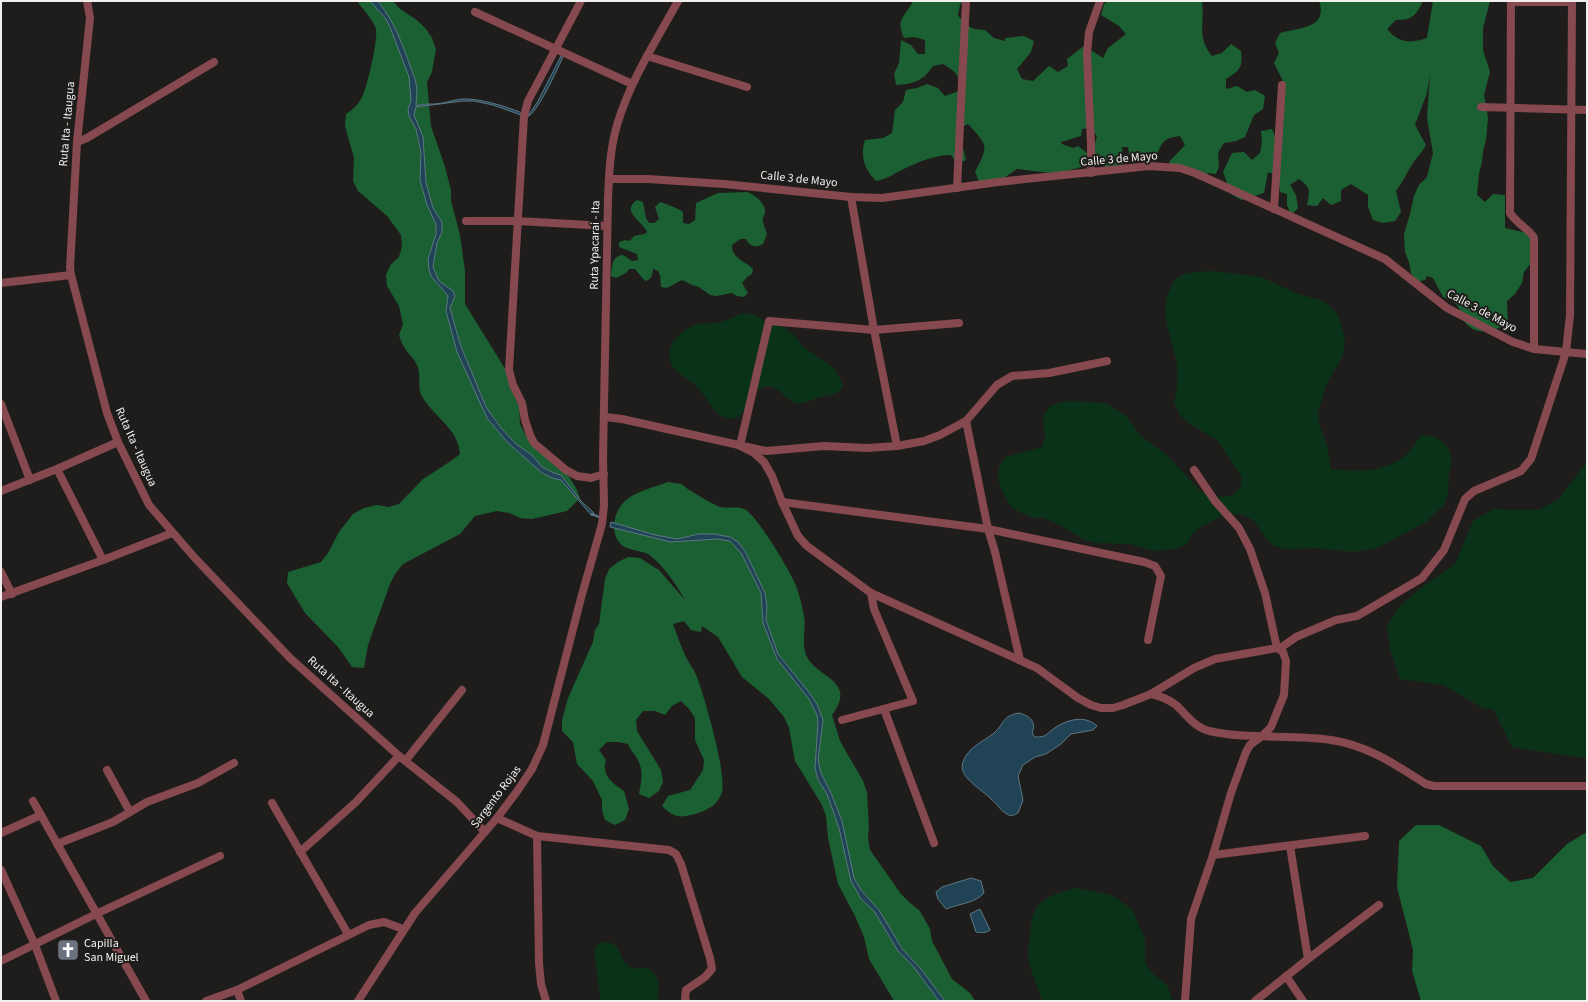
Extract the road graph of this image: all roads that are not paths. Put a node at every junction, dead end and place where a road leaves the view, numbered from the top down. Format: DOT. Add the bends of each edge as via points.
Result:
graph roads {
  1 [pos="87,1"];
  2 [pos="580,1"];
  3 [pos="678,1"];
  4 [pos="966,1"];
  5 [pos="1100,1"];
  6 [pos="1511,1"];
  7 [pos="1572,2"];
  8 [pos="475,12"];
  9 [pos="561,52"];
  10 [pos="648,56"];
  11 [pos="214,62"];
  12 [pos="632,84"];
  13 [pos="1282,85"];
  14 [pos="747,87"];
  15 [pos="1481,108"];
  16 [pos="1511,108"];
  17 [pos="1571,110"];
  18 [pos="1587,110"];
  19 [pos="77,142"];
  20 [pos="1091,173"];
  21 [pos="609,178"];
  22 [pos="957,188"];
  23 [pos="851,197"];
  24 [pos="1274,209"];
  25 [pos="466,221"];
  26 [pos="517,221"];
  27 [pos="607,226"];
  28 [pos="71,274"];
  29 [pos="1,282"];
  30 [pos="959,323"];
  31 [pos="874,330"];
  32 [pos="1534,349"];
  33 [pos="1566,352"];
  34 [pos="1587,354"];
  35 [pos="1107,361"];
  36 [pos="1,404"];
  37 [pos="604,417"];
  38 [pos="966,421"];
  39 [pos="118,442"];
  40 [pos="740,446"];
  41 [pos="897,446"];
  42 [pos="57,469"];
  43 [pos="1194,470"];
  44 [pos="604,474"];
  45 [pos="30,480"];
  46 [pos="1,491"];
  47 [pos="782,502"];
  48 [pos="604,505"];
  49 [pos="988,529"];
  50 [pos="172,533"];
  51 [pos="103,560"];
  52 [pos="1,572"];
  53 [pos="871,593"];
  54 [pos="12,594"];
  55 [pos="1,597"];
  56 [pos="1148,640"];
  57 [pos="1278,648"];
  58 [pos="1020,660"];
  59 [pos="462,690"];
  60 [pos="1151,694"];
  61 [pos="884,709"];
  62 [pos="842,720"];
  63 [pos="1262,736"];
  64 [pos="399,756"];
  65 [pos="406,760"];
  66 [pos="234,763"];
  67 [pos="108,770"];
  68 [pos="1587,786"];
  69 [pos="33,801"];
  70 [pos="272,803"];
  71 [pos="130,812"];
  72 [pos="41,815"];
  73 [pos="497,818"];
  74 [pos="485,832"];
  75 [pos="1,833"];
  76 [pos="537,836"];
  77 [pos="1365,836"];
  78 [pos="934,843"];
  79 [pos="56,844"];
  80 [pos="1290,846"];
  81 [pos="300,852"];
  82 [pos="1213,855"];
  83 [pos="220,856"];
  84 [pos="1,870"];
  85 [pos="1379,905"];
  86 [pos="96,914"];
  87 [pos="403,930"];
  88 [pos="348,934"];
  89 [pos="35,945"];
  90 [pos="1308,959"];
  91 [pos="1,961"];
  92 [pos="1286,976"];
  93 [pos="237,990"];
  94 [pos="359,999"];
  95 [pos="56,1001"];
  96 [pos="146,1001"];
  97 [pos="206,1001"];
  98 [pos="241,1001"];
  99 [pos="368,1001"];
  100 [pos="546,1001"];
  101 [pos="686,1001"];
  102 [pos="1185,1001"];
  103 [pos="1255,1001"];
  104 [pos="1303,1001"];
  1 -- 19 [label="street, Ruta Ita - Itaugua" via="90,18"];
  2 -- 9 [label="street"];
  3 -- 10 [label="street, Ruta Ypacarai - Ita"];
  4 -- 22 [label="street"];
  5 -- 20 [label="street" via="1089,32 1087,54"];
  6 -- 7 [label="street"];
  6 -- 16 [label="street"];
  7 -- 17 [label="street"];
  8 -- 9 [label="street"];
  9 -- 12 [label="street"];
  9 -- 26 [label="street" via="528,101 524,114"];
  10 -- 12 [label="street, Ruta Ypacarai - Ita"];
  10 -- 14 [label="street"];
  11 -- 19 [label="street"];
  12 -- 21 [label="street, Ruta Ypacarai - Ita" via="617,126"];
  13 -- 24 [label="street"];
  15 -- 16 [label="street"];
  16 -- 17 [label="street"];
  16 -- 32 [label="street" via="1510,214 1534,238"];
  17 -- 18 [label="street"];
  17 -- 33 [label="street" via="1570,315"];
  19 -- 28 [label="street, Ruta Ita - Itaugua"];
  20 -- 22 [label="street, Calle 3 de Mayo"];
  20 -- 24 [label="street, Calle 3 de Mayo" via="1149,166 1180,168"];
  21 -- 23 [label="street, Calle 3 de Mayo" via="724,184"];
  21 -- 27 [label="street, Ruta Ypacarai - Ita"];
  22 -- 23 [label="street, Calle 3 de Mayo" via="882,198"];
  23 -- 31 [label="street"];
  24 -- 32 [label="street, Calle 3 de Mayo" via="1385,259 1447,308 1514,342"];
  25 -- 26 [label="street"];
  26 -- 27 [label="street"];
  26 -- 44 [label="street" via="509,370 512,385 522,403 525,420 534,443 577,476 591,478"];
  27 -- 37 [label="street, Ruta Ypacarai - Ita"];
  28 -- 29 [label="street"];
  28 -- 39 [label="street, Ruta Ita - Itaugua" via="107,413"];
  30 -- 31 [label="street"];
  31 -- 40 [label="street" via="769,321"];
  31 -- 41 [label="street"];
  32 -- 33 [label="street, Calle 3 de Mayo"];
  33 -- 34 [label="street, Calle 3 de Mayo"];
  33 -- 57 [label="street" via="1530,459 1521,471 1474,491 1465,499 1444,550 1428,572 1357,616 1336,620"];
  35 -- 38 [label="street" via="1049,373 1012,376 997,385"];
  36 -- 45 [label="street"];
  37 -- 40 [label="street"];
  37 -- 44 [label="street, Ruta Ypacarai - Ita"];
  38 -- 41 [label="street" via="940,436"];
  38 -- 49 [label="street"];
  39 -- 42 [label="street"];
  39 -- 50 [label="street, Ruta Ita - Itaugua" via="149,505"];
  40 -- 41 [label="street" via="766,451 824,446"];
  40 -- 47 [label="street" via="754,452 764,462"];
  42 -- 45 [label="street"];
  42 -- 51 [label="street"];
  43 -- 57 [label="street" via="1215,501 1239,528 1250,549 1266,593"];
  44 -- 48 [label="street, Ruta Ypacarai - Ita"];
  45 -- 46 [label="street"];
  47 -- 49 [label="street"];
  47 -- 53 [label="street" via="798,536 807,546"];
  48 -- 73 [label="street, Sargento Rojas" via="602,524 543,745 532,769"];
  49 -- 56 [label="street" via="1155,566 1161,576"];
  49 -- 58 [label="street"];
  50 -- 51 [label="street"];
  50 -- 64 [label="street, Ruta Ita - Itaugua" via="290,658"];
  51 -- 54 [label="street"];
  52 -- 54 [label="street"];
  53 -- 58 [label="street"];
  53 -- 61 [label="street" via="874,609 913,701"];
  54 -- 55 [label="street"];
  57 -- 60 [label="street" via="1215,659 1194,668"];
  57 -- 63 [label="street" via="1286,661 1284,695 1273,723"];
  58 -- 60 [label="street" via="1037,668 1078,698 1101,708 1113,708"];
  59 -- 65 [label="street"];
  60 -- 63 [label="street" via="1163,697 1175,705 1196,726 1208,730"];
  61 -- 62 [label="street"];
  61 -- 78 [label="street"];
  63 -- 68 [label="street" via="1330,740 1350,744 1377,754 1426,784 1434,786"];
  63 -- 82 [label="street" via="1250,745 1246,752"];
  64 -- 65 [label="street, Ruta Ita - Itaugua"];
  64 -- 81 [label="street" via="356,802"];
  65 -- 74 [label="street, Ruta Ita - Itaugua" via="457,802"];
  66 -- 71 [label="street" via="198,783 146,802"];
  67 -- 71 [label="street"];
  69 -- 72 [label="street"];
  70 -- 81 [label="street"];
  71 -- 79 [label="street" via="113,822"];
  72 -- 75 [label="street"];
  72 -- 79 [label="street"];
  73 -- 74 [label="street, Sargento Rojas"];
  73 -- 76 [label="street"];
  74 -- 87 [label="street, Sargento Rojas"];
  76 -- 100 [label="street" via="539,963"];
  76 -- 101 [label="street" via="669,850 676,854 712,969 686,990"];
  77 -- 80 [label="street"];
  79 -- 86 [label="street"];
  80 -- 82 [label="street"];
  80 -- 90 [label="street"];
  81 -- 88 [label="street"];
  82 -- 102 [label="street" via="1191,919"];
  83 -- 86 [label="street"];
  84 -- 89 [label="street"];
  85 -- 90 [label="street"];
  86 -- 89 [label="street"];
  86 -- 96 [label="street"];
  87 -- 88 [label="street" via="384,922"];
  87 -- 94 [label="street, Sargento Rojas"];
  88 -- 93 [label="street"];
  89 -- 91 [label="street"];
  89 -- 95 [label="street"];
  90 -- 92 [label="street"];
  92 -- 103 [label="street"];
  92 -- 104 [label="street"];
  93 -- 97 [label="street"];
  93 -- 98 [label="street"];
  94 -- 99 [label="street"];
}
